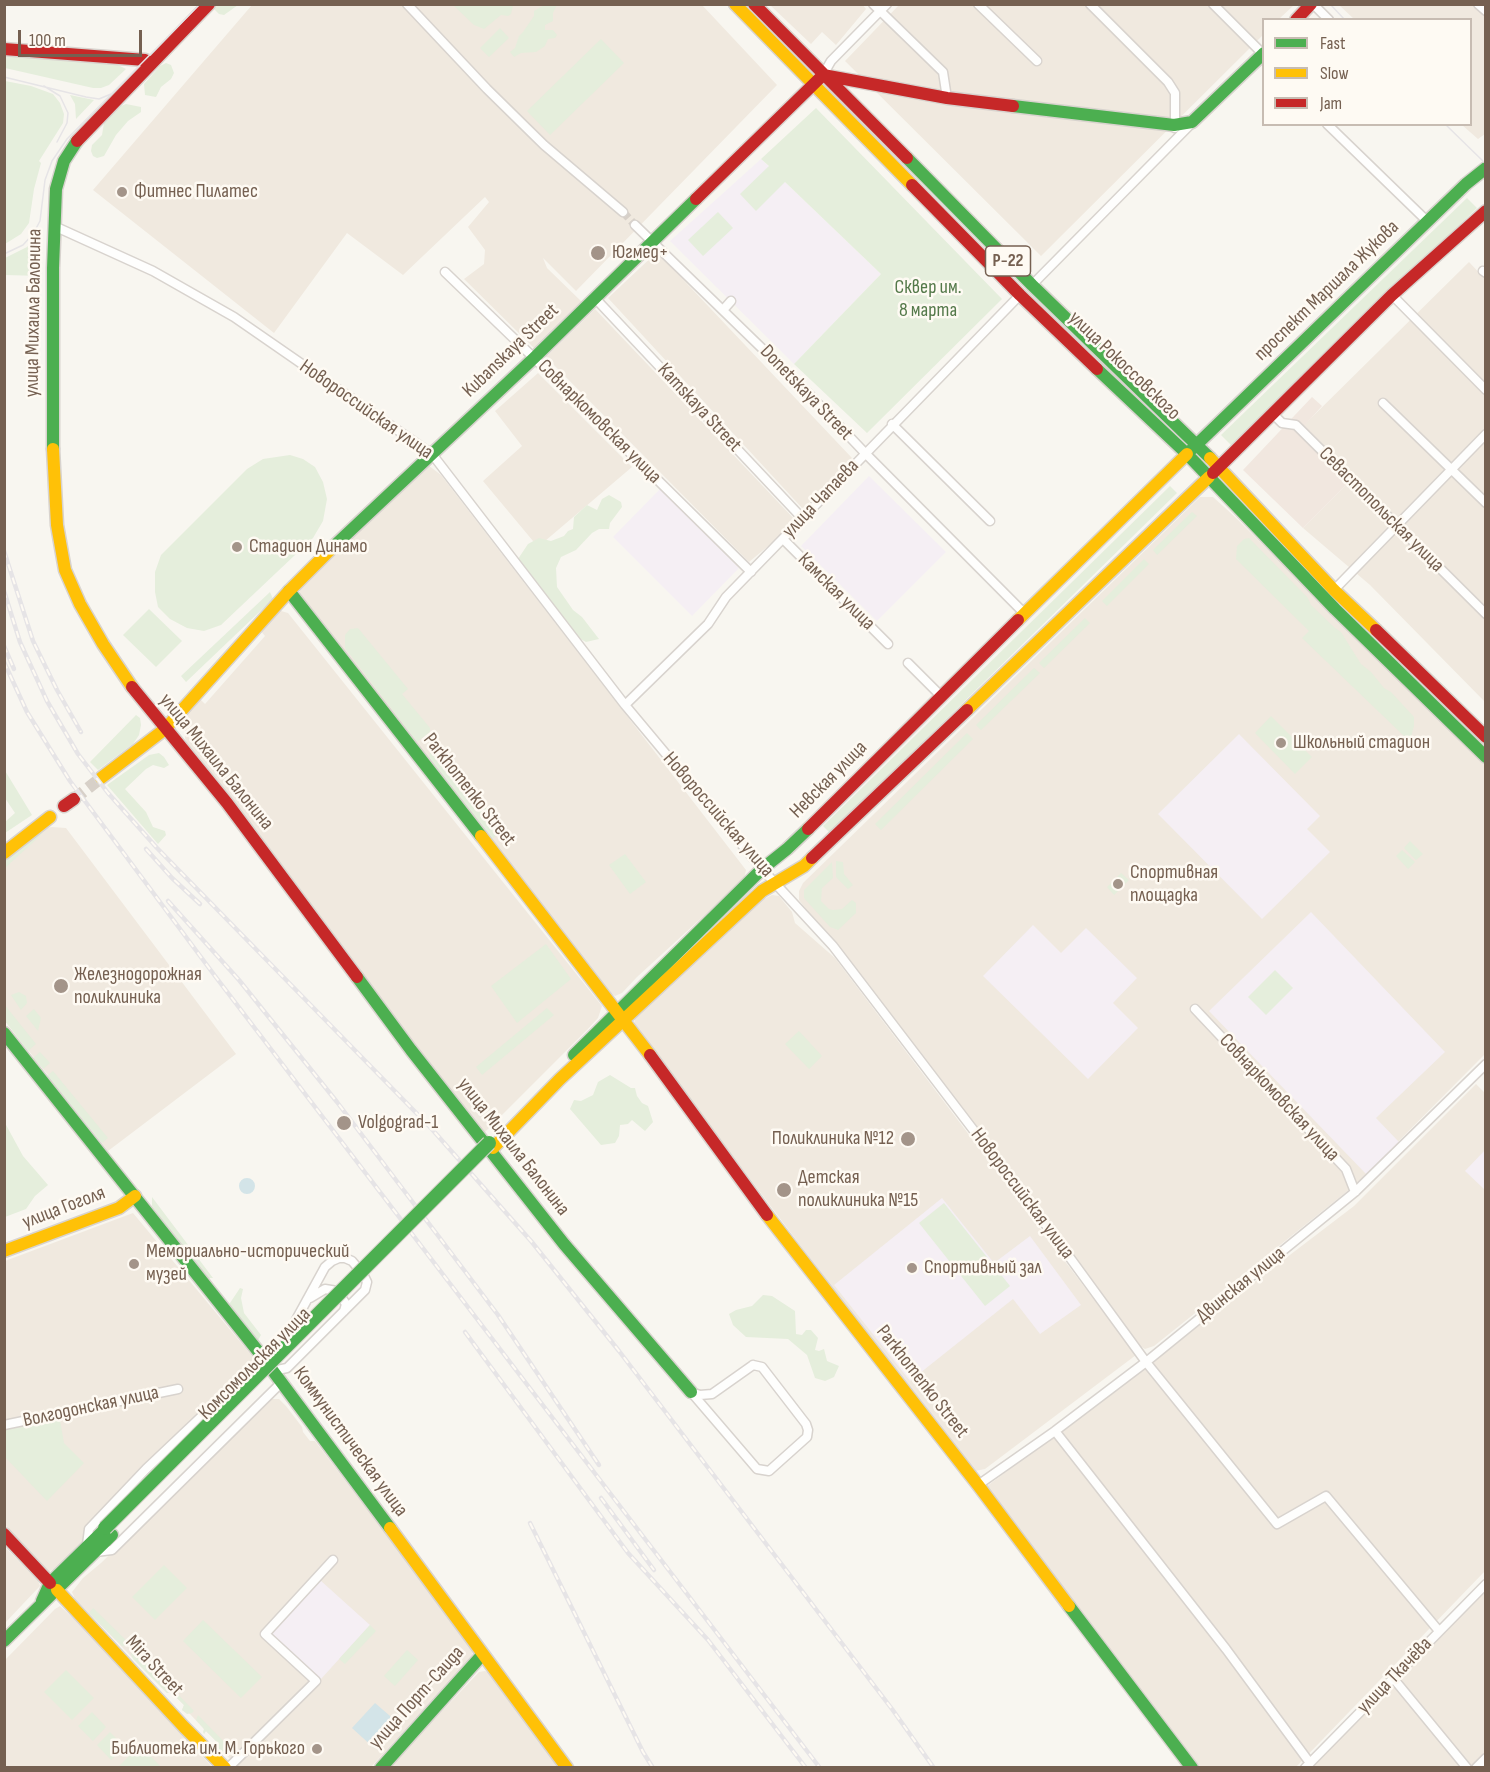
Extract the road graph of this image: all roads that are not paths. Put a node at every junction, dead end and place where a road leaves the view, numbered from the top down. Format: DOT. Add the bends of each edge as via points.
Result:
graph roads {
  1 [pos="209,4"];
  2 [pos="408,4"];
  3 [pos="735,4"];
  4 [pos="754,4"];
  5 [pos="873,4"];
  6 [pos="887,4"];
  7 [pos="978,4"];
  8 [pos="1090,4"];
  9 [pos="1213,4"];
  10 [pos="1312,4"];
  11 [pos="1478,4"];
  12 [pos="880,12"];
  13 [pos="1485,12"];
  14 [pos="1298,18"];
  15 [pos="1327,18"];
  16 [pos="4,49"];
  17 [pos="1262,53"];
  18 [pos="1262,55"];
  19 [pos="1037,61"];
  20 [pos="151,63"];
  21 [pos="824,75"];
  22 [pos="813,85"];
  23 [pos="947,98"];
  24 [pos="1329,126"];
  25 [pos="1176,131"];
  26 [pos="1484,171"];
  27 [pos="1466,184"];
  28 [pos="1485,188"];
  29 [pos="1485,211"];
  30 [pos="623,212"];
  31 [pos="1427,221"];
  32 [pos="635,225"];
  33 [pos="54,226"];
  34 [pos="654,241"];
  35 [pos="445,272"];
  36 [pos="1032,285"];
  37 [pos="1020,295"];
  38 [pos="1392,295"];
  39 [pos="594,297"];
  40 [pos="731,301"];
  41 [pos="723,310"];
  42 [pos="534,358"];
  43 [pos="1485,390"];
  44 [pos="1383,403"];
  45 [pos="1273,414"];
  46 [pos="892,424"];
  47 [pos="1485,434"];
  48 [pos="1192,449"];
  49 [pos="864,453"];
  50 [pos="432,454"];
  51 [pos="1451,469"];
  52 [pos="1214,472"];
  53 [pos="1485,502"];
  54 [pos="803,519"];
  55 [pos="990,521"];
  56 [pos="1396,525"];
  57 [pos="783,539"];
  58 [pos="751,572"];
  59 [pos="1334,590"];
  60 [pos="289,591"];
  61 [pos="1025,614"];
  62 [pos="1485,614"];
  63 [pos="888,644"];
  64 [pos="908,663"];
  65 [pos="941,696"];
  66 [pos="625,705"];
  67 [pos="165,729"];
  68 [pos="1485,737"];
  69 [pos="1485,757"];
  70 [pos="101,778"];
  71 [pos="50,817"];
  72 [pos="810,826"];
  73 [pos="828,843"];
  74 [pos="4,853"];
  75 [pos="762,869"];
  76 [pos="775,882"];
  77 [pos="1195,1009"];
  78 [pos="621,1016"];
  79 [pos="4,1033"];
  80 [pos="1485,1064"];
  81 [pos="491,1145"];
  82 [pos="1355,1192"];
  83 [pos="135,1196"];
  84 [pos="4,1251"];
  85 [pos="308,1299"];
  86 [pos="344,1311"];
  87 [pos="1146,1362"];
  88 [pos="269,1365"];
  89 [pos="287,1368"];
  90 [pos="283,1383"];
  91 [pos="178,1389"];
  92 [pos="691,1392"];
  93 [pos="4,1425"];
  94 [pos="1055,1431"];
  95 [pos="978,1485"];
  96 [pos="4,1534"];
  97 [pos="90,1550"];
  98 [pos="333,1560"];
  99 [pos="1485,1584"];
  100 [pos="53,1587"];
  101 [pos="1439,1631"];
  102 [pos="4,1641"];
  103 [pos="482,1655"];
  104 [pos="1393,1678"];
  105 [pos="1485,1758"];
  106 [pos="1308,1765"];
  107 [pos="226,1767"];
  108 [pos="381,1767"];
  109 [pos="567,1767"];
  110 [pos="1192,1767"];
  111 [pos="1467,1767"];
  112 [pos="1476,1767"];
  1 -- 20 [label="main road, улица Михаила Балонина"];
  2 -- 30 [label="street" via="544,145"];
  3 -- 22 [label="main road, улица Рокоссовского / Р-22"];
  4 -- 21 [label="main road, улица Рокоссовского / Р-22"];
  5 -- 12 [label="street"];
  6 -- 12 [label="street, Kubanskaya Street"];
  7 -- 19 [label="street"];
  8 -- 25 [label="street" via="1168,82 1175,93"];
  9 -- 17 [label="street"];
  10 -- 14 [label="main road"];
  10 -- 15 [label="street"];
  11 -- 13 [label="street"];
  12 -- 21 [label="street, Kubanskaya Street" via="831,61"];
  12 -- 23 [label="street" via="943,72"];
  16 -- 20 [label="main road"];
  18 -- 25 [label="main road" via="1200,116"];
  20 -- 33 [label="main road, улица Михаила Балонина" via="78,139 64,161 56,189"];
  21 -- 22 [label="main road, Kubanskaya Street"];
  21 -- 23 [label="main road"];
  21 -- 36 [label="main road, улица Рокоссовского / Р-22"];
  22 -- 34 [label="main road, Kubanskaya Street"];
  22 -- 37 [label="main road, улица Рокоссовского / Р-22"];
  23 -- 25 [label="main road"];
  24 -- 31 [label="street"];
  25 -- 36 [label="street"];
  26 -- 27 [label="main road, проспект Маршала Жукова"];
  27 -- 28 [label="main road" via="1473,182"];
  27 -- 31 [label="main road, проспект Маршала Жукова"];
  29 -- 38 [label="main road"];
  31 -- 48 [label="main road, проспект Маршала Жукова"];
  32 -- 34 [label="street, Donetskaya Street"];
  33 -- 50 [label="street, Новороссийская улица" via="153,271 234,317"];
  33 -- 67 [label="main road, улица Михаила Балонина" via="53,441 57,525 65,570 103,644"];
  34 -- 39 [label="main road, Kubanskaya Street"];
  34 -- 41 [label="street, Donetskaya Street"];
  35 -- 42 [label="street, Совнаркомовская улица"];
  36 -- 48 [label="main road, улица Рокоссовского / Р-22"];
  37 -- 46 [label="street, улица Чапаева"];
  37 -- 48 [label="main road, улица Рокоссовского / Р-22"];
  38 -- 43 [label="street"];
  38 -- 45 [label="main road"];
  39 -- 42 [label="main road, Kubanskaya Street"];
  39 -- 54 [label="street, Kamskaya Street"];
  40 -- 41 [label="street"];
  41 -- 49 [label="street, Donetskaya Street"];
  42 -- 50 [label="main road, Kubanskaya Street"];
  42 -- 58 [label="street, Совнаркомовская улица"];
  44 -- 51 [label="street"];
  45 -- 52 [label="main road"];
  45 -- 56 [label="street, Севастопольская улица" via="1282,423 1296,425"];
  46 -- 49 [label="street, улица Чапаева"];
  46 -- 55 [label="street"];
  47 -- 51 [label="street"];
  48 -- 52 [label="main road, улица Рокоссовского"];
  48 -- 61 [label="main road, Невская улица"];
  49 -- 54 [label="street, улица Чапаева"];
  49 -- 61 [label="street, Donetskaya Street"];
  50 -- 60 [label="main road, Kubanskaya Street"];
  50 -- 66 [label="street, Новороссийская улица"];
  51 -- 53 [label="street"];
  51 -- 56 [label="street"];
  52 -- 59 [label="main road, улица Рокоссовского"];
  52 -- 69 [label="main road, улица Рокоссовского" via="1335,609"];
  52 -- 73 [label="main road, Невская улица"];
  54 -- 57 [label="street, улица Чапаева"];
  56 -- 59 [label="street"];
  56 -- 62 [label="street, Севастопольская улица"];
  57 -- 58 [label="street, улица Чапаева"];
  57 -- 63 [label="street, Камская улица"];
  58 -- 66 [label="street, улица Чапаева" via="726,597 708,624"];
  59 -- 68 [label="main road, улица Рокоссовского"];
  60 -- 67 [label="main road, Kubanskaya Street"];
  60 -- 78 [label="main road, Parkhomenko Street"];
  61 -- 65 [label="main road, Невская улица"];
  64 -- 65 [label="street"];
  65 -- 72 [label="main road, Невская улица"];
  66 -- 75 [label="street, Новороссийская улица"];
  67 -- 70 [label="main road, Kubanskaya Street"];
  67 -- 92 [label="main road, улица Михаила Балонина" via="227,803 411,1050 564,1244"];
  71 -- 74 [label="main road"];
  72 -- 73 [label="main road" via="812,843"];
  72 -- 75 [label="main road, Невская улица"];
  73 -- 76 [label="main road, Невская улица" via="804,866"];
  75 -- 76 [label="street, Новороссийская улица"];
  75 -- 78 [label="main road, Невская улица"];
  76 -- 78 [label="main road, Невская улица"];
  76 -- 87 [label="street, Новороссийская улица" via="833,946 1050,1229"];
  77 -- 82 [label="street, Совнаркомовская улица" via="1346,1169"];
  78 -- 81 [label="main road, Невская улица"];
  78 -- 95 [label="main road, Parkhomenko Street" via="782,1234"];
  79 -- 83 [label="main road, Коммунистическая улица"];
  80 -- 82 [label="street, Двинская улица"];
  81 -- 97 [label="main road, Комсомольская улица"];
  82 -- 87 [label="street, Двинская улица"];
  83 -- 84 [label="main road, улица Гоголя" via="119,1208"];
  83 -- 88 [label="main road, Коммунистическая улица"];
  85 -- 86 [label="street" via="325,1289 337,1291 346,1304"];
  85 -- 86 [label="street" via="328,1264 345,1258 359,1268 367,1286"];
  85 -- 88 [label="street"];
  86 -- 89 [label="street"];
  87 -- 94 [label="street, Двинская улица"];
  87 -- 101 [label="street, Новороссийская улица" via="1277,1524 1326,1496"];
  88 -- 89 [label="street" via="277,1370"];
  88 -- 90 [label="main road, Коммунистическая улица"];
  88 -- 97 [label="street" via="202,1416 150,1465 89,1529"];
  89 -- 90 [label="street"];
  90 -- 97 [label="street" via="112,1550"];
  90 -- 103 [label="main road, Коммунистическая улица"];
  91 -- 93 [label="street, Волгодонская улица"];
  92 -- 92 [label="street" via="762,1472 773,1468 807,1437 806,1424 758,1365 748,1367 712,1394"];
  94 -- 95 [label="street, Двинская улица"];
  94 -- 106 [label="street" via="1226,1649"];
  95 -- 110 [label="main road, Parkhomenko Street"];
  96 -- 100 [label="main road, Mira Street"];
  97 -- 100 [label="main road, Комсомольская улица"];
  98 -- 107 [label="street" via="265,1634 316,1681"];
  99 -- 101 [label="street, улица Ткачёва"];
  100 -- 102 [label="main road"];
  100 -- 107 [label="main road, Mira Street"];
  101 -- 104 [label="street, улица Ткачёва"];
  103 -- 108 [label="main road, улица Порт-Саида"];
  103 -- 109 [label="main road, Коммунистическая улица"];
  104 -- 106 [label="street, улица Ткачёва"];
  104 -- 111 [label="street"];
  105 -- 112 [label="street"];
}
